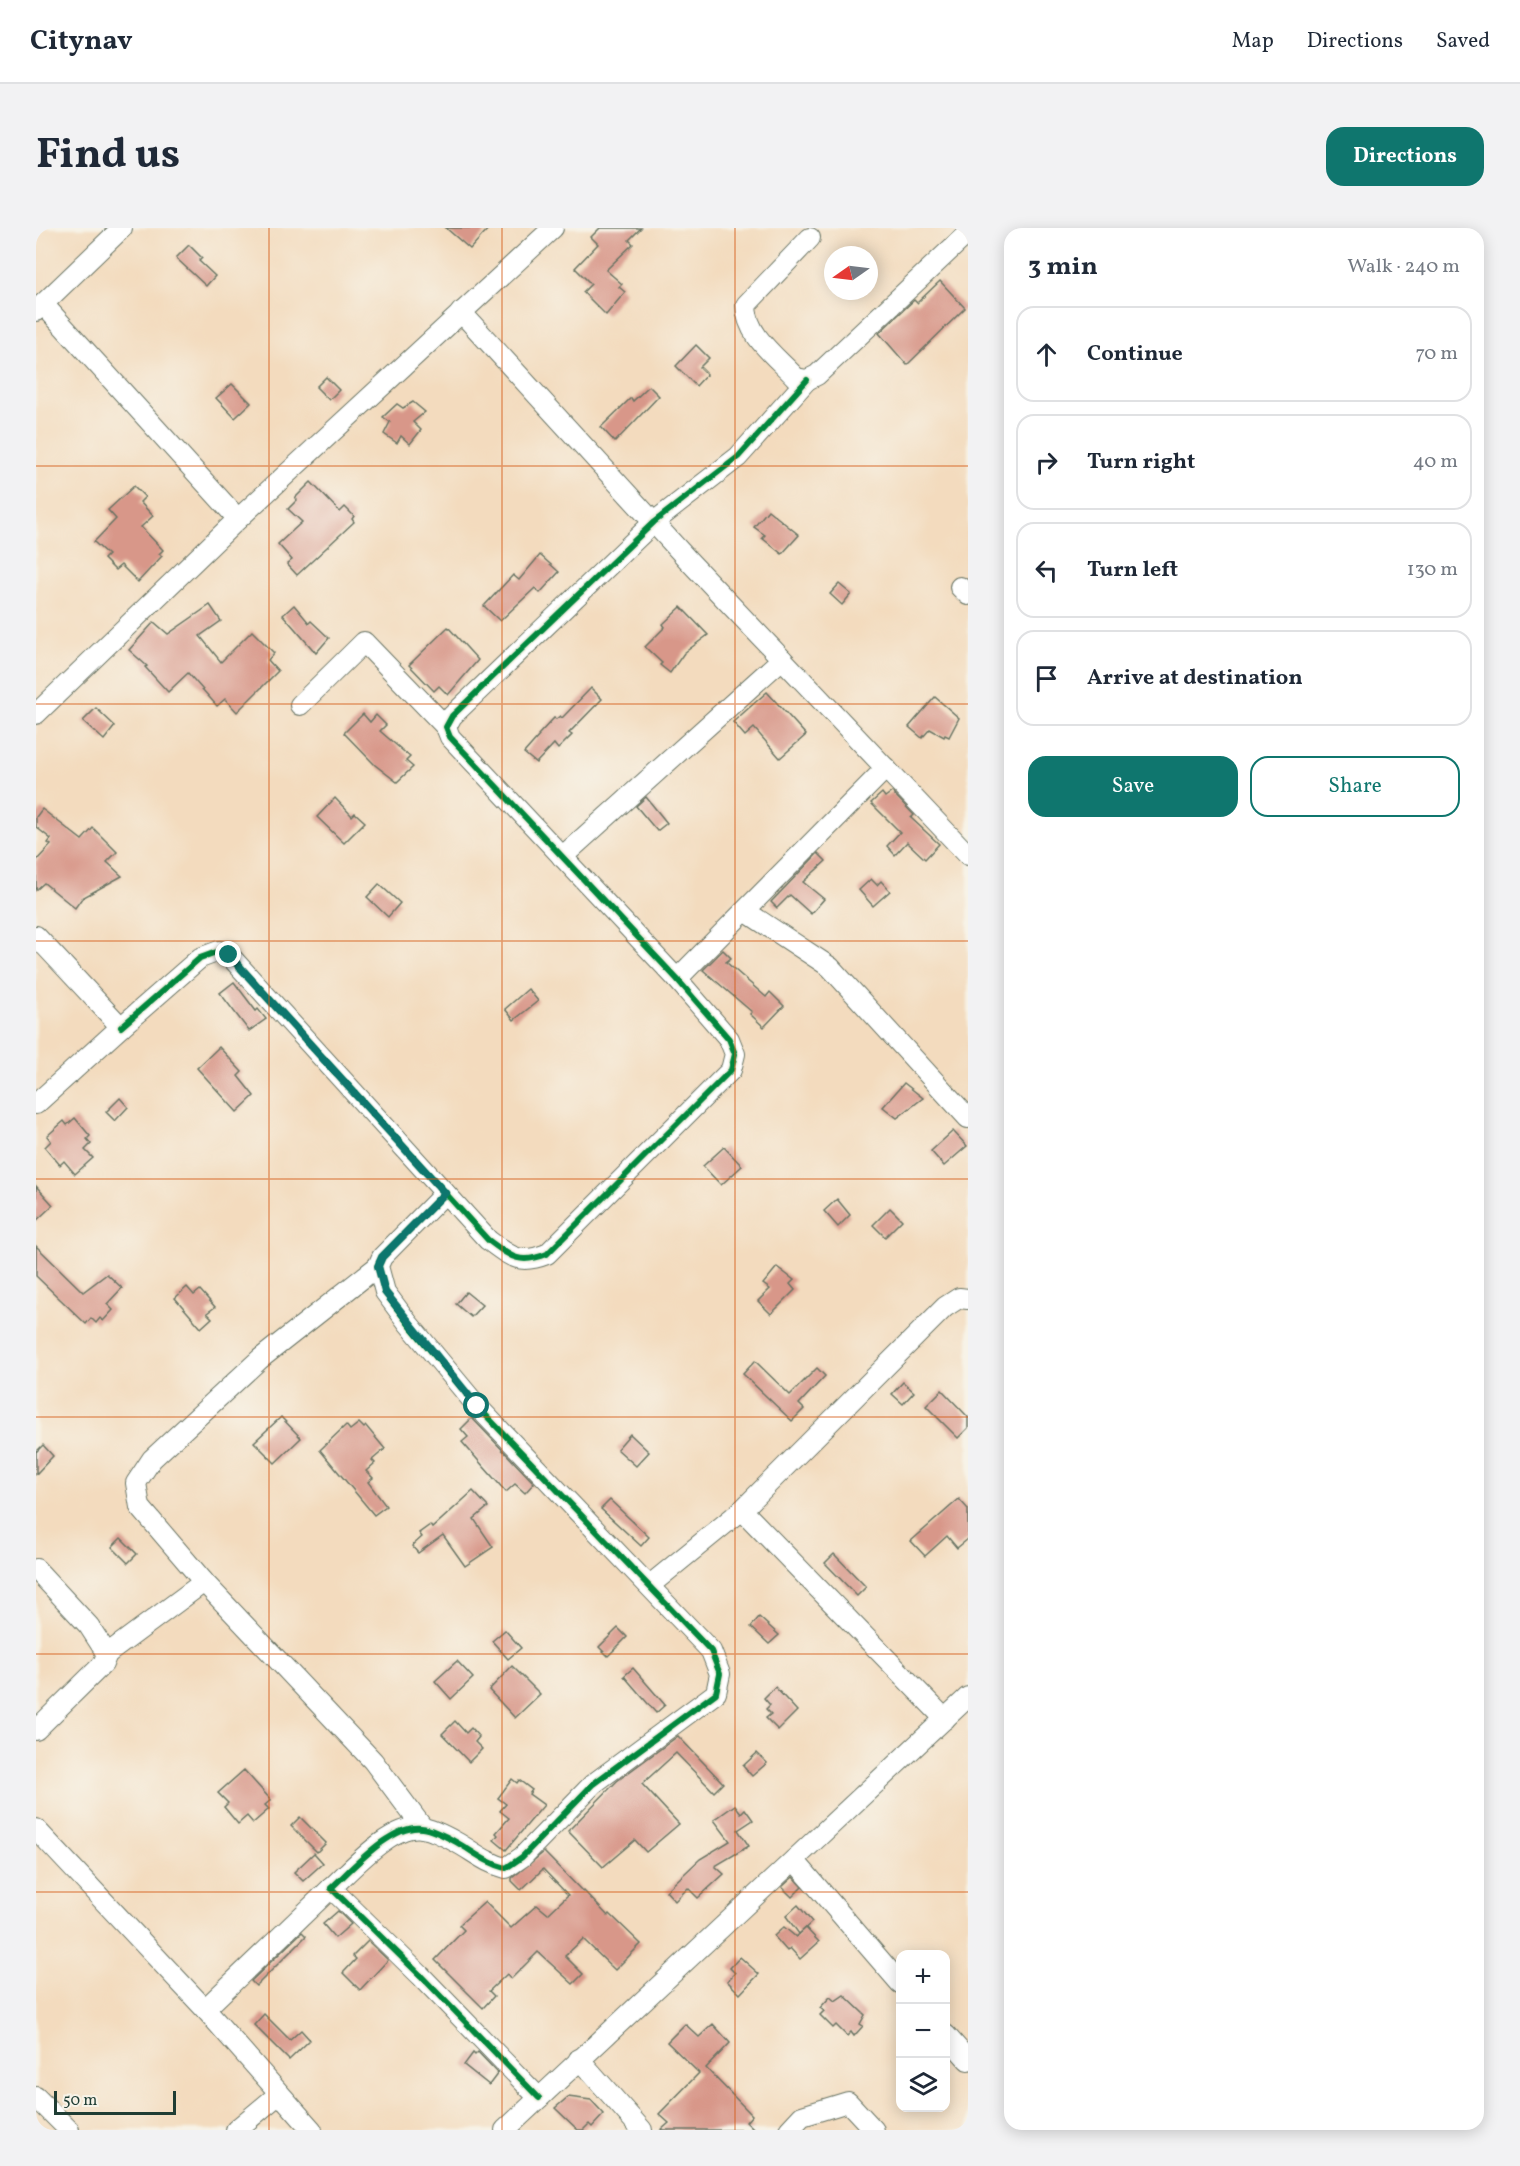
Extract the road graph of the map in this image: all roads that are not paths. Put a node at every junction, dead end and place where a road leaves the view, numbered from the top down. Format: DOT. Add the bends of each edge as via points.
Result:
graph roads {
  1 [pos="122,228"];
  2 [pos="554,228"];
  3 [pos="968,233"];
  4 [pos="810,238"];
  5 [pos="39,308"];
  6 [pos="461,312"];
  7 [pos="807,380"];
  8 [pos="238,519"];
  9 [pos="654,522"];
  10 [pos="782,659"];
  11 [pos="300,705"];
  12 [pos="36,714"];
  13 [pos="446,727"];
  14 [pos="886,768"];
  15 [pos="968,855"];
  16 [pos="562,857"];
  17 [pos="745,911"];
  18 [pos="36,936"];
  19 [pos="677,979"];
  20 [pos="121,1027"];
  21 [pos="36,1104"];
  22 [pos="968,1118"];
  23 [pos="445,1193"];
  24 [pos="378,1266"];
  25 [pos="968,1299"];
  26 [pos="742,1510"];
  27 [pos="36,1569"];
  28 [pos="204,1582"];
  29 [pos="650,1585"];
  30 [pos="107,1654"];
  31 [pos="968,1697"];
  32 [pos="945,1719"];
  33 [pos="36,1730"];
  34 [pos="36,1828"];
  35 [pos="423,1828"];
  36 [pos="794,1860"];
  37 [pos="331,1888"];
  38 [pos="896,1978"];
  39 [pos="204,2009"];
  40 [pos="950,2041"];
  41 [pos="579,2060"];
  42 [pos="968,2061"];
  43 [pos="279,2094"];
  44 [pos="36,2097"];
  45 [pos="539,2098"];
  46 [pos="69,2130"];
  47 [pos="236,2130"];
  48 [pos="312,2130"];
  49 [pos="505,2130"];
  50 [pos="642,2130"];
  51 [pos="789,2130"];
  52 [pos="874,2130"];
  1 -- 5 [label="street"];
  2 -- 6 [label="street"];
  3 -- 7 [label="street" via="817,375"];
  4 -- 7 [label="street" via="746,305 746,319 752,332 796,378"];
  5 -- 8 [label="street"];
  6 -- 8 [label="street"];
  6 -- 9 [label="street"];
  7 -- 9 [label="street" via="738,457"];
  8 -- 12 [label="street"];
  9 -- 10 [label="street"];
  9 -- 13 [label="street" via="452,716"];
  10 -- 14 [label="street"];
  10 -- 16 [label="street"];
  11 -- 13 [label="street" via="364,642"];
  13 -- 16 [label="street" via="450,736"];
  14 -- 15 [label="street"];
  14 -- 17 [label="street"];
  16 -- 19 [label="street"];
  17 -- 19 [label="street"];
  17 -- 22 [label="street" via="830,968"];
  18 -- 20 [label="street"];
  19 -- 23 [label="street" via="729,1039 735,1054 731,1070 547,1254 529,1261 511,1257 488,1240"];
  20 -- 21 [label="street"];
  20 -- 23 [label="street" via="200,958 219,951 229,955"];
  23 -- 24 [label="street" via="382,1257"];
  24 -- 28 [label="street" via="261,1359 152,1459 136,1483 140,1507"];
  24 -- 29 [label="street" via="385,1292 477,1406"];
  25 -- 26 [label="street" via="959,1298 945,1307"];
  26 -- 29 [label="street"];
  26 -- 32 [label="street"];
  27 -- 30 [label="street" via="89,1626"];
  28 -- 30 [label="street"];
  28 -- 35 [label="street" via="373,1761"];
  29 -- 35 [label="street" via="711,1652 720,1674 716,1693 593,1784 522,1857 506,1868 489,1864 456,1842"];
  30 -- 33 [label="street" via="103,1664"];
  31 -- 32 [label="street"];
  32 -- 36 [label="street"];
  34 -- 39 [label="street"];
  35 -- 37 [label="street" via="407,1828 392,1835"];
  36 -- 38 [label="street"];
  36 -- 41 [label="street"];
  37 -- 39 [label="street"];
  37 -- 45 [label="street"];
  39 -- 43 [label="street"];
  40 -- 42 [label="street"];
  41 -- 45 [label="street"];
  41 -- 50 [label="street"];
  43 -- 47 [label="street"];
  43 -- 48 [label="street"];
  44 -- 46 [label="street"];
  45 -- 49 [label="street"];
  51 -- 52 [label="street" via="802,2116 848,2102"];
}
